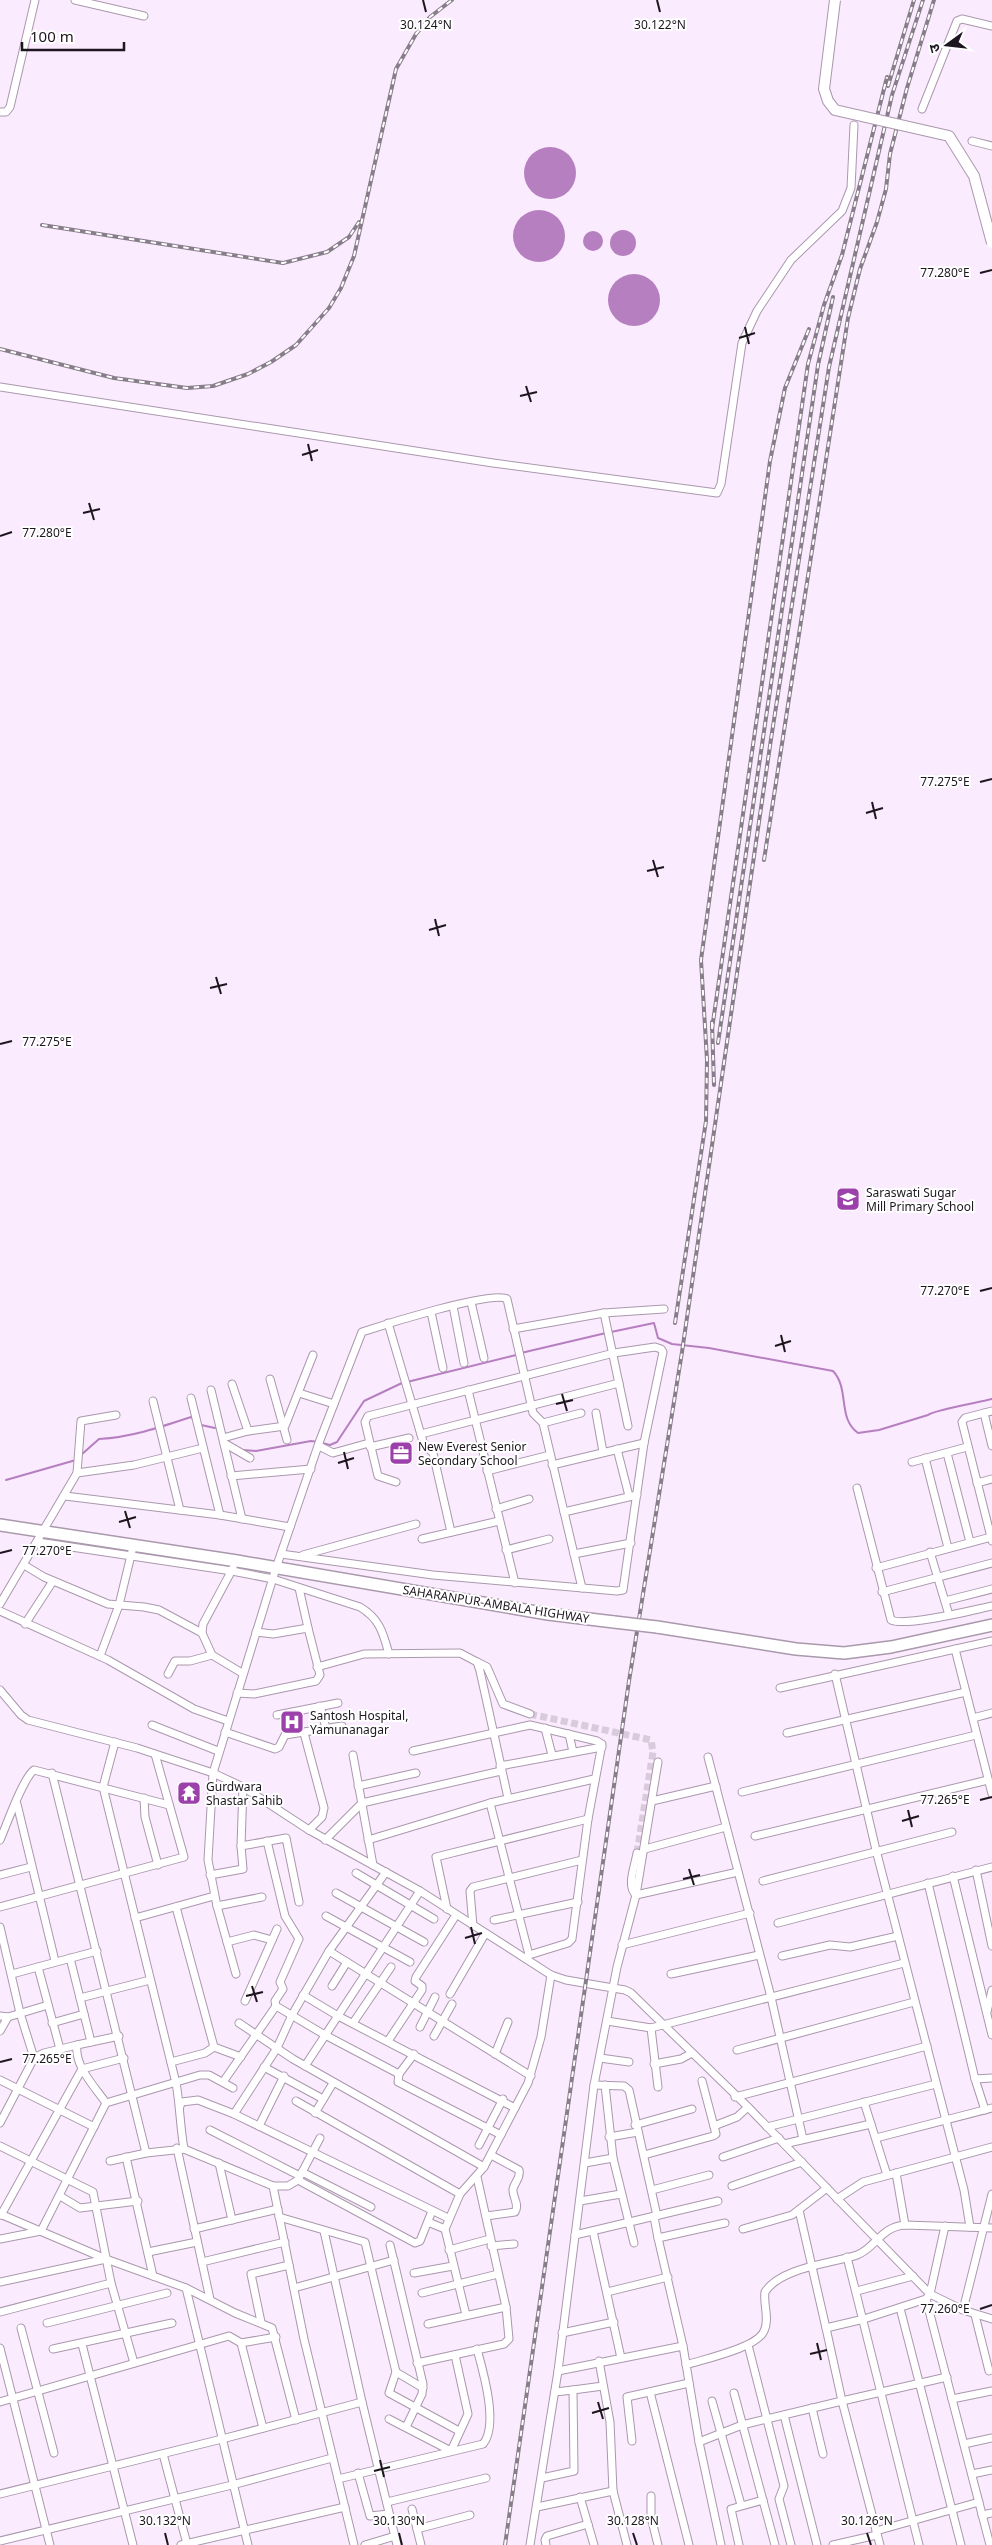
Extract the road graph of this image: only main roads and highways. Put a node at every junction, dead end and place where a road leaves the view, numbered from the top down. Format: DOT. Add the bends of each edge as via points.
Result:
graph roads {
  1 [pos="835,0"];
  2 [pos="992,243"];
  3 [pos="0,1525"];
  4 [pos="992,1625"];
  1 -- 2 [label="main road, bridge" via="824,89 828,101 836,110 949,136 974,176"];
  3 -- 4 [label="main road, SAHARANPUR-AMBALA HIGHWAY, bridge" via="41,1537 275,1574 796,1649 844,1653 891,1647"];
}
